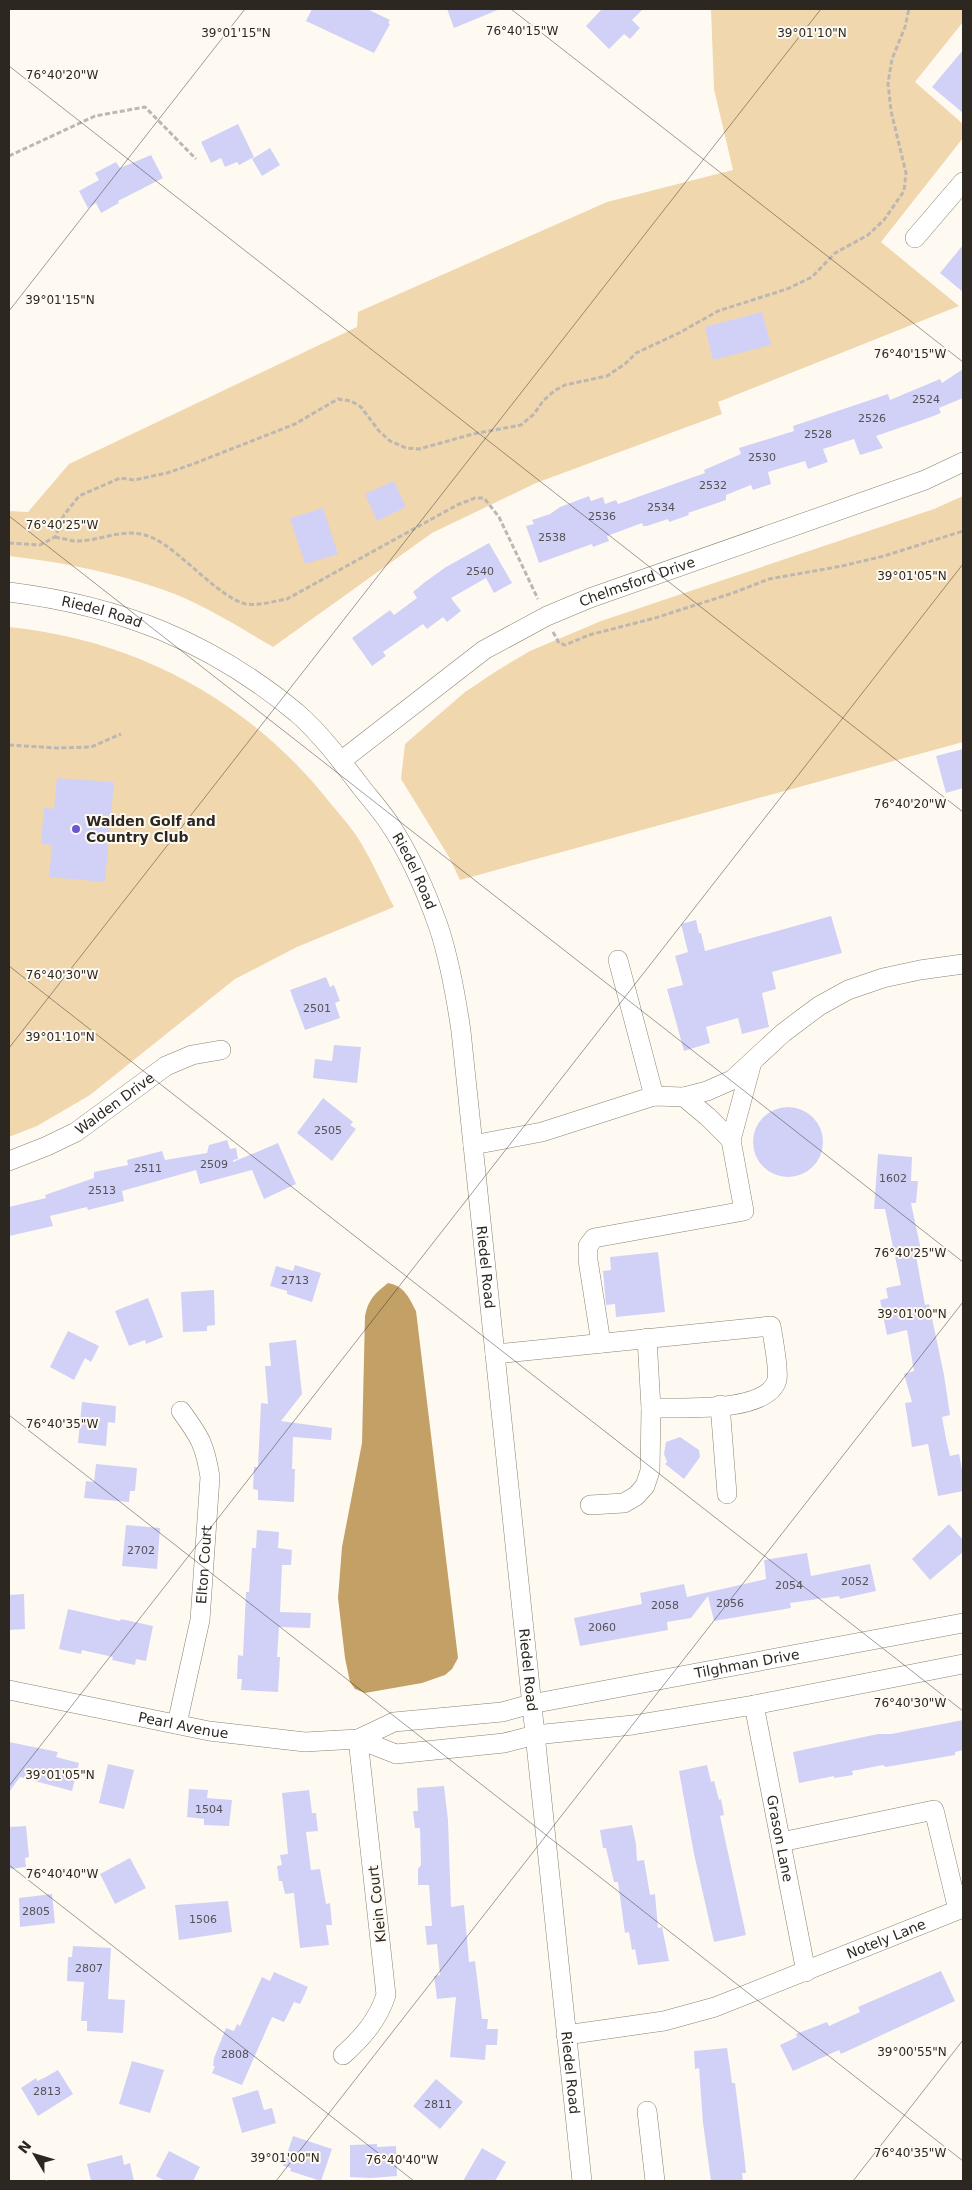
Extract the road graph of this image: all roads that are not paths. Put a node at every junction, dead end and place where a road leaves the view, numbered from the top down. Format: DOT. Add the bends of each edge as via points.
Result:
graph roads {
  1 [pos="963,182"];
  2 [pos="915,238"];
  3 [pos="963,462"];
  4 [pos="9,592"];
  5 [pos="341,761"];
  6 [pos="618,960"];
  7 [pos="963,964"];
  8 [pos="221,1050"];
  9 [pos="752,1062"];
  10 [pos="654,1096"];
  11 [pos="684,1098"];
  12 [pos="731,1140"];
  13 [pos="473,1145"];
  14 [pos="9,1161"];
  15 [pos="647,1338"];
  16 [pos="601,1343"];
  17 [pos="495,1354"];
  18 [pos="720,1405"];
  19 [pos="650,1408"];
  20 [pos="181,1411"];
  21 [pos="727,1494"];
  22 [pos="590,1505"];
  23 [pos="963,1623"];
  24 [pos="963,1664"];
  25 [pos="9,1690"];
  26 [pos="531,1704"];
  27 [pos="754,1704"];
  28 [pos="178,1724"];
  29 [pos="535,1735"];
  30 [pos="358,1739"];
  31 [pos="781,1842"];
  32 [pos="806,1972"];
  33 [pos="566,2035"];
  34 [pos="343,2056"];
  35 [pos="647,2111"];
  36 [pos="582,2181"];
  37 [pos="655,2181"];
  1 -- 2 [label="street"];
  3 -- 5 [label="street, Chelmsford Drive" via="925,480 547,616 484,650"];
  4 -- 5 [label="street, Riedel Road" via="88,606 148,624 194,644 243,673 298,714"];
  5 -- 13 [label="street, Riedel Road" via="393,829 420,881 439,929 452,975 461,1031"];
  6 -- 10 [label="street"];
  7 -- 9 [label="street" via="883,978 848,990 819,1006 783,1033"];
  8 -- 14 [label="street, Walden Drive" via="192,1055 166,1066 76,1132"];
  9 -- 11 [label="street" via="732,1080"];
  9 -- 12 [label="street"];
  10 -- 11 [label="street"];
  10 -- 13 [label="street" via="542,1132"];
  11 -- 12 [label="street"];
  12 -- 16 [label="street" via="744,1211 594,1238 588,1246"];
  13 -- 17 [label="street, Riedel Road"];
  15 -- 16 [label="street"];
  15 -- 18 [label="street" via="771,1326 778,1378 773,1388 765,1396 751,1401"];
  15 -- 19 [label="street"];
  16 -- 17 [label="street"];
  17 -- 26 [label="street, Riedel Road"];
  18 -- 19 [label="street"];
  18 -- 21 [label="street"];
  19 -- 22 [label="street" via="650,1471 645,1486 624,1502"];
  20 -- 28 [label="street, Elton Court" via="200,1436 210,1477 200,1620"];
  23 -- 26 [label="street, Tilghman Drive"];
  24 -- 27 [label="street"];
  25 -- 28 [label="street, Pearl Avenue"];
  26 -- 29 [label="street, Riedel Road"];
  26 -- 30 [label="street, Pearl Avenue" via="502,1712 394,1722"];
  27 -- 29 [label="street" via="634,1725"];
  27 -- 31 [label="street, Grason Lane"];
  28 -- 30 [label="street, Pearl Avenue" via="209,1731 305,1742"];
  29 -- 30 [label="street, Pearl Avenue" via="504,1743 396,1754"];
  29 -- 33 [label="street, Riedel Road"];
  30 -- 34 [label="street, Klein Court" via="386,1995 372,2024"];
  31 -- 32 [label="street, Grason Lane"];
  31 -- 32 [label="street, Notely Lane" via="934,1810 958,1910"];
  32 -- 33 [label="street, Notely Lane" via="715,2008 673,2019"];
  33 -- 36 [label="street, Riedel Road"];
  35 -- 37 [label="street"];
}
